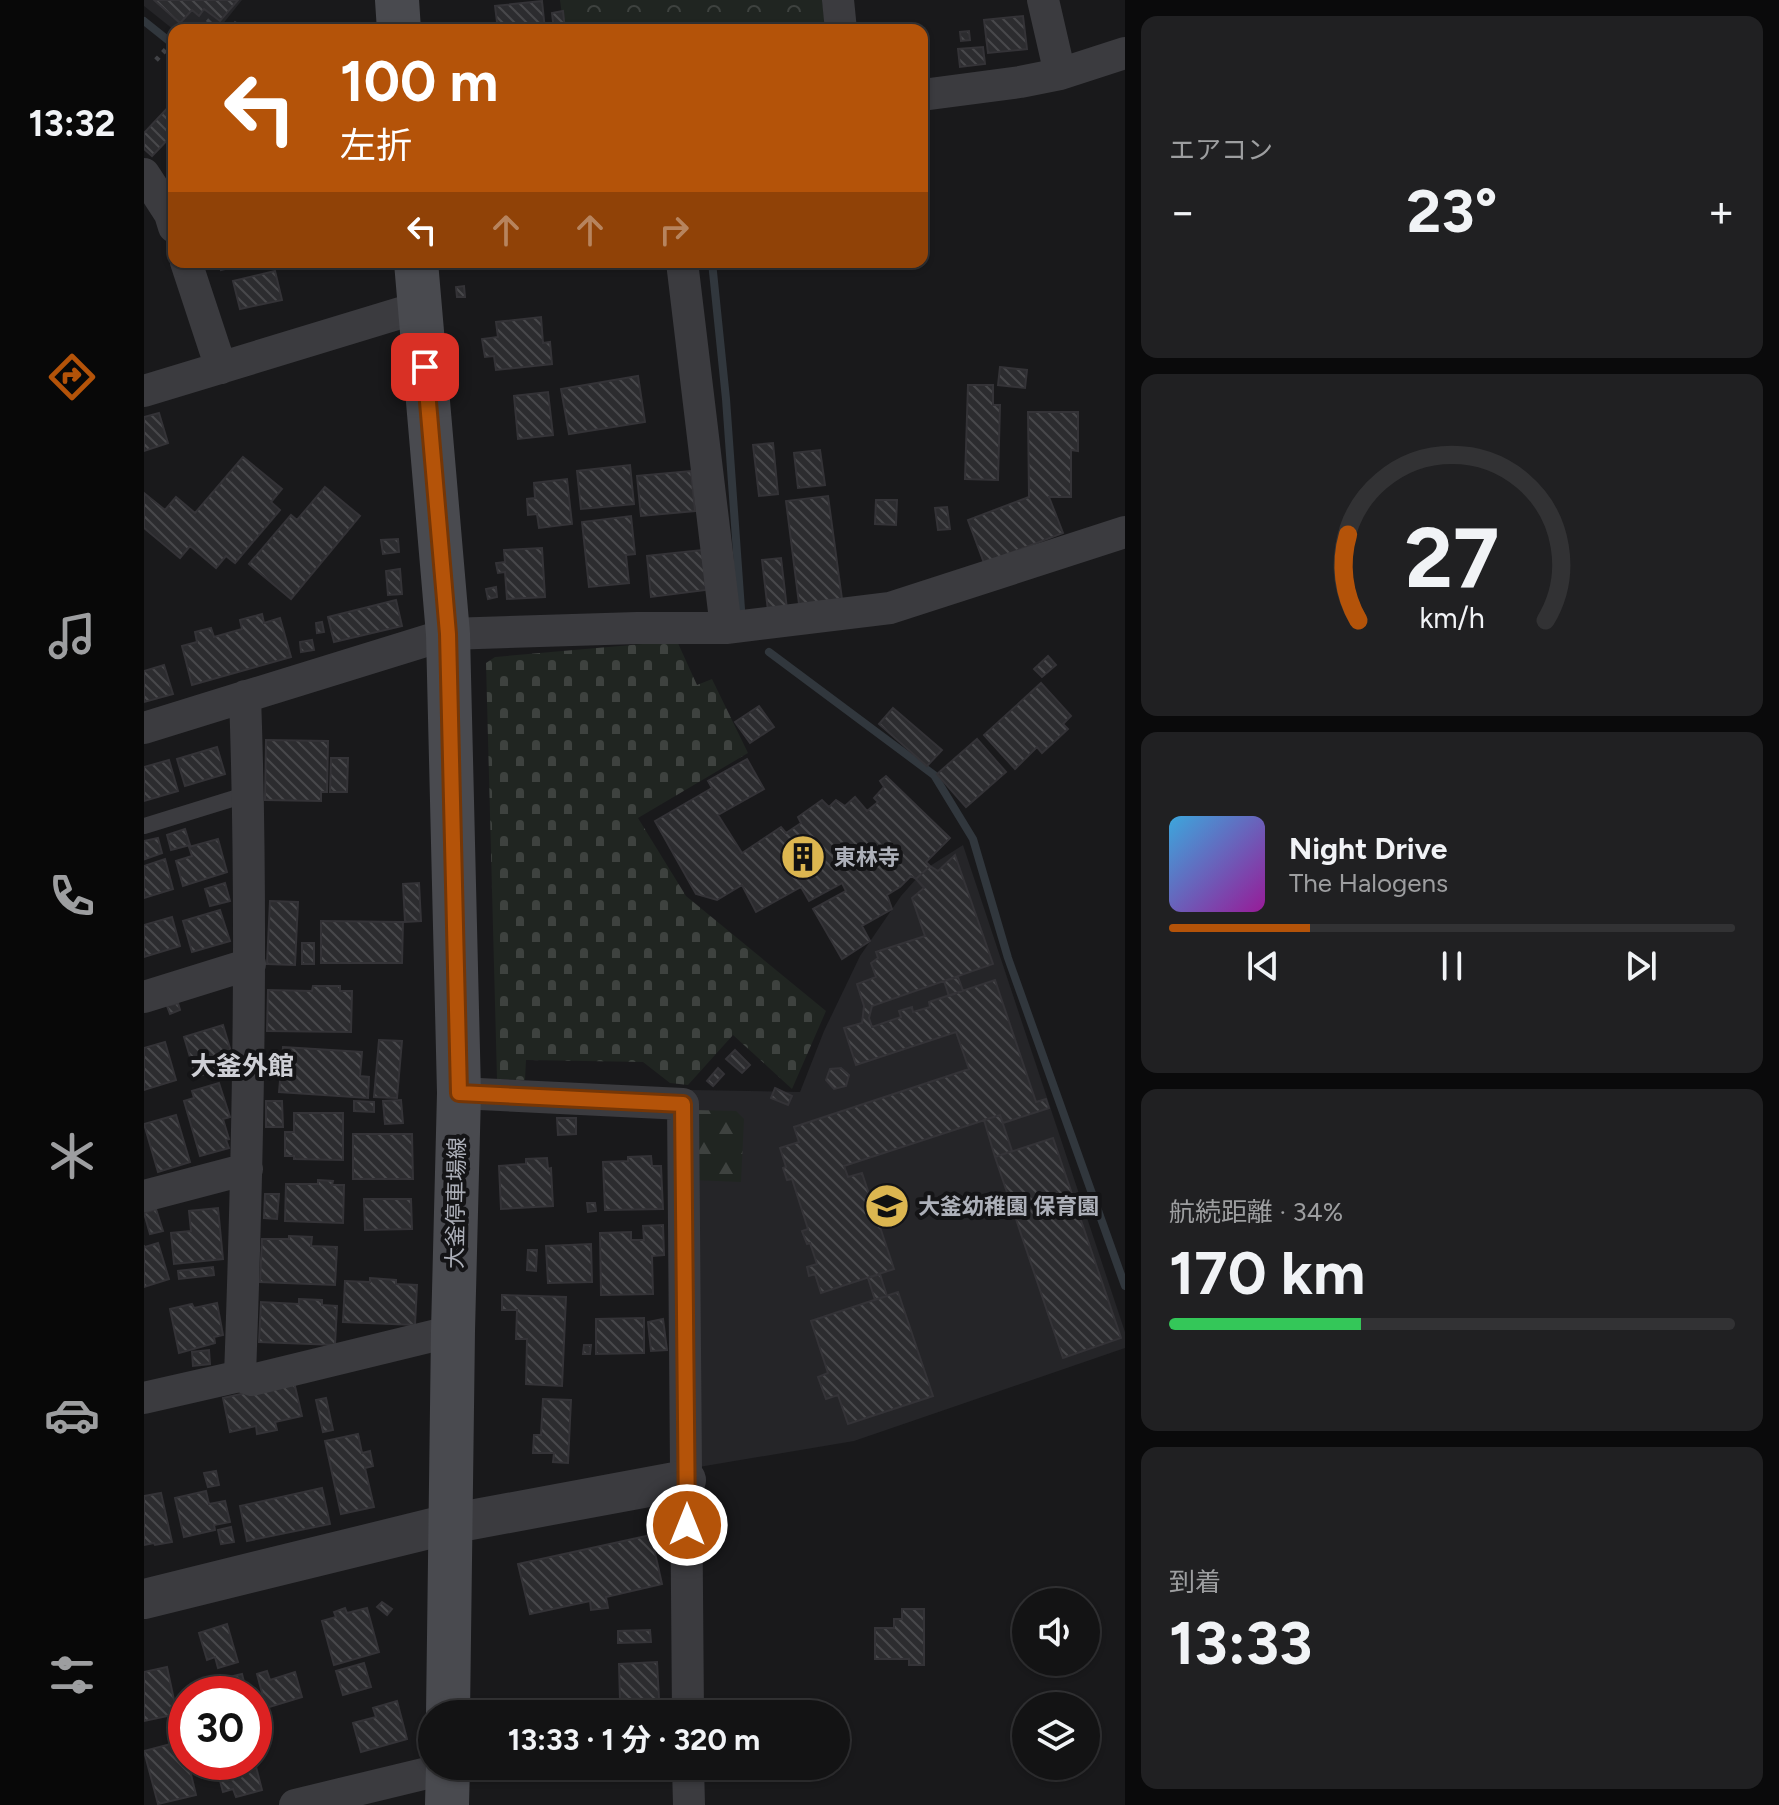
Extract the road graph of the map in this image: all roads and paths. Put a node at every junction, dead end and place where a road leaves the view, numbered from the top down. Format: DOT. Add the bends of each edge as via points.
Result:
graph roads {
  1 [pos="397,0"];
  2 [pos="838,0"];
  3 [pos="1043,0"];
  4 [pos="210,20"];
  5 [pos="206,24"];
  6 [pos="399,24"];
  7 [pos="840,24"];
  8 [pos="168,47"];
  9 [pos="1125,53"];
  10 [pos="159,57"];
  11 [pos="1060,74"];
  12 [pos="928,94"];
  13 [pos="144,174"];
  14 [pos="168,211"];
  15 [pos="188,268"];
  16 [pos="417,268"];
  17 [pos="683,268"];
  18 [pos="420,307"];
  19 [pos="221,368"];
  20 [pos="144,391"];
  21 [pos="1125,532"];
  22 [pos="726,628"];
  23 [pos="448,634"];
  24 [pos="245,696"];
  25 [pos="144,728"];
  26 [pos="248,794"];
  27 [pos="144,826"];
  28 [pos="250,964"];
  29 [pos="144,997"];
  30 [pos="459,1093"];
  31 [pos="247,1169"];
  32 [pos="144,1196"];
  33 [pos="453,1331"];
  34 [pos="240,1376"];
  35 [pos="144,1398"];
  36 [pos="686,1480"];
  37 [pos="449,1524"];
  38 [pos="144,1599"];
  39 [pos="448,1700"];
  40 [pos="688,1700"];
  41 [pos="447,1780"];
  42 [pos="688,1780"];
  43 [pos="295,1805"];
  44 [pos="689,1805"];
  1 -- 6 [label="main road"];
  2 -- 7 [label="street"];
  3 -- 11 [label="street"];
  4 -- 5 [label="path"];
  8 -- 10 [label="path"];
  9 -- 11 [label="street"];
  11 -- 12 [label="street"];
  13 -- 14 [label="street"];
  15 -- 19 [label="street"];
  16 -- 18 [label="main road, 大釜停車場線"];
  17 -- 22 [label="street"];
  18 -- 19 [label="street"];
  18 -- 23 [label="main road, 大釜停車場線"];
  19 -- 20 [label="street"];
  21 -- 22 [label="street" via="890,608"];
  22 -- 23 [label="street"];
  23 -- 24 [label="street"];
  23 -- 30 [label="main road, 大釜停車場線"];
  24 -- 25 [label="street"];
  24 -- 26 [label="street"];
  26 -- 27 [label="lane"];
  26 -- 28 [label="street"];
  28 -- 29 [label="street"];
  28 -- 31 [label="street"];
  30 -- 33 [label="main road, 大釜停車場線"];
  30 -- 36 [label="street" via="683,1104"];
  31 -- 32 [label="street"];
  31 -- 34 [label="street"];
  33 -- 34 [label="street" via="252,1380"];
  33 -- 37 [label="main road, 大釜停車場線"];
  34 -- 35 [label="street"];
  36 -- 37 [label="street"];
  36 -- 40 [label="street"];
  37 -- 38 [label="street"];
  37 -- 39 [label="main road, 大釜停車場線"];
  41 -- 43 [label="street"];
  42 -- 44 [label="street"];
}
